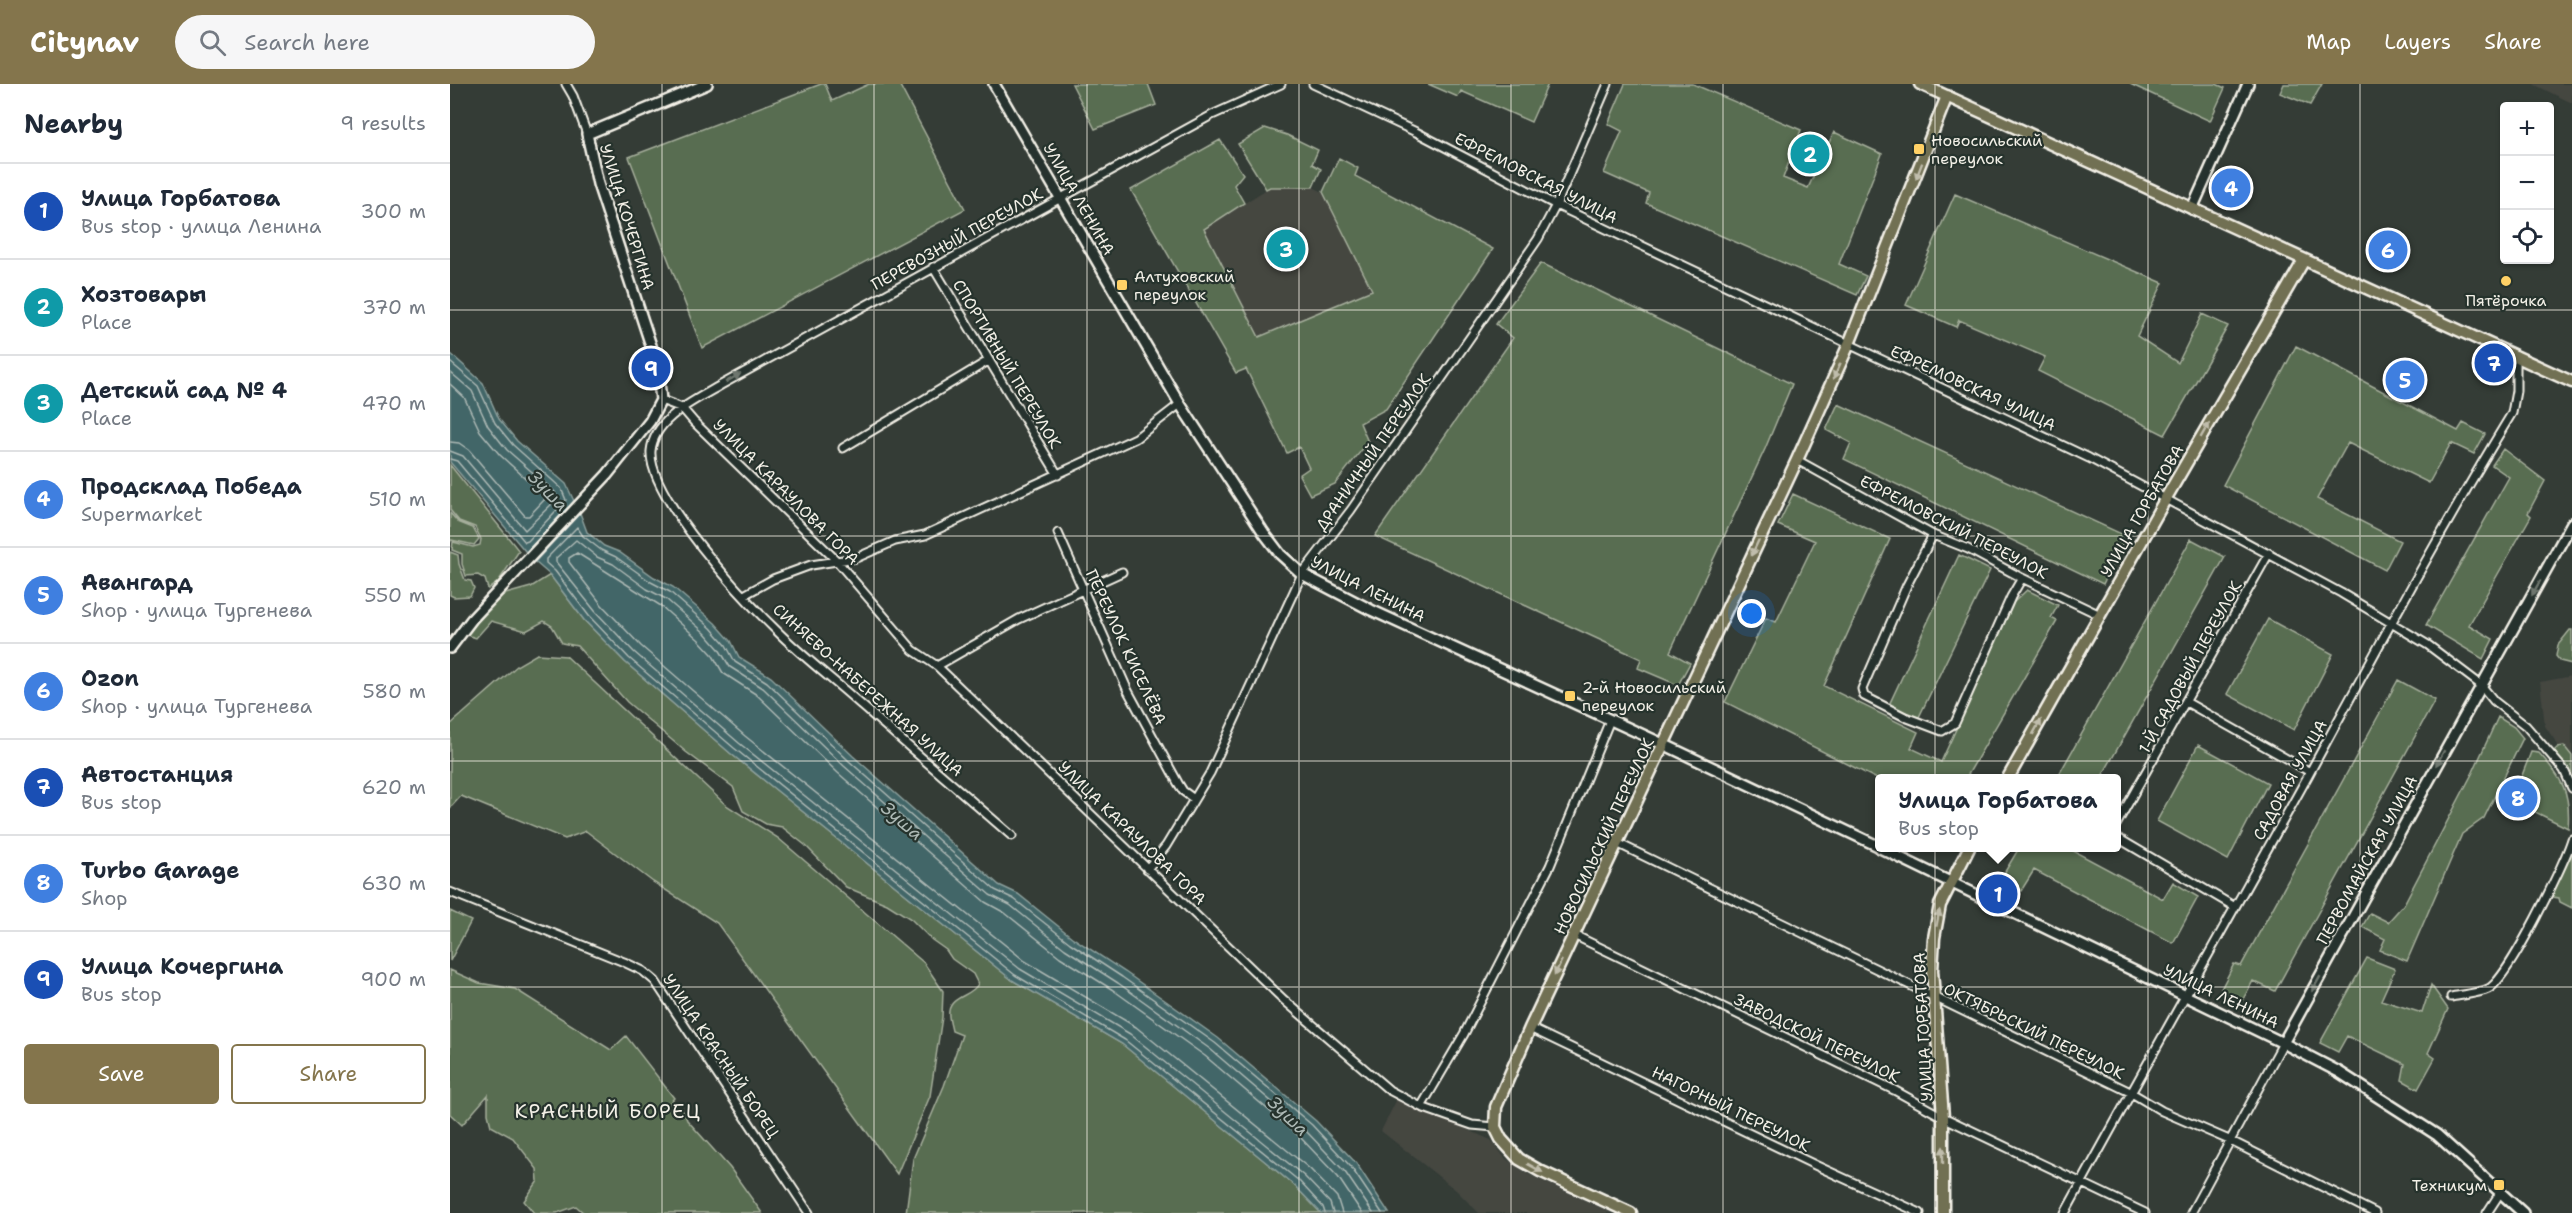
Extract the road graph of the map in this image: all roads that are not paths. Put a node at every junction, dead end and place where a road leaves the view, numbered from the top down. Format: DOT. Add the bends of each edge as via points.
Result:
graph roads {
  1 [pos="566,84"];
  2 [pos="707,84"];
  3 [pos="994,84"];
  4 [pos="1281,84"];
  5 [pos="1313,84"];
  6 [pos="1608,84"];
  7 [pos="1920,84"];
  8 [pos="2248,84"];
  9 [pos="1947,96"];
  10 [pos="587,134"];
  11 [pos="1061,197"];
  12 [pos="1556,205"];
  13 [pos="2192,210"];
  14 [pos="2304,260"];
  15 [pos="933,267"];
  16 [pos="1849,344"];
  17 [pos="2516,355"];
  18 [pos="988,361"];
  19 [pos="2572,382"];
  20 [pos="661,400"];
  21 [pos="1180,404"];
  22 [pos="682,408"];
  23 [pos="843,448"];
  24 [pos="1797,460"];
  25 [pos="1058,476"];
  26 [pos="2166,498"];
  27 [pos="2572,523"];
  28 [pos="1058,533"];
  29 [pos="1933,535"];
  30 [pos="2269,553"];
  31 [pos="836,560"];
  32 [pos="1122,572"];
  33 [pos="1302,574"];
  34 [pos="2022,578"];
  35 [pos="1085,591"];
  36 [pos="744,595"];
  37 [pos="2100,615"];
  38 [pos="2391,624"];
  39 [pos="450,648"];
  40 [pos="937,666"];
  41 [pos="2481,685"];
  42 [pos="2186,702"];
  43 [pos="1610,720"];
  44 [pos="1663,744"];
  45 [pos="2310,772"];
  46 [pos="2010,774"];
  47 [pos="2572,788"];
  48 [pos="1194,799"];
  49 [pos="2121,816"];
  50 [pos="1012,836"];
  51 [pos="2572,839"];
  52 [pos="2121,840"];
  53 [pos="1617,843"];
  54 [pos="1875,845"];
  55 [pos="1890,852"];
  56 [pos="1967,852"];
  57 [pos="1146,868"];
  58 [pos="1950,881"];
  59 [pos="450,892"];
  60 [pos="2235,908"];
  61 [pos="1574,935"];
  62 [pos="2184,995"];
  63 [pos="1934,998"];
  64 [pos="2451,998"];
  65 [pos="1530,1028"];
  66 [pos="2283,1042"];
  67 [pos="2130,1092"];
  68 [pos="1421,1107"];
  69 [pos="1943,1118"];
  70 [pos="1495,1127"];
  71 [pos="2229,1140"];
  72 [pos="2082,1181"];
  73 [pos="2500,1193"];
  74 [pos="809,1213"];
  75 [pos="1631,1213"];
  76 [pos="1920,1213"];
  77 [pos="1942,1213"];
  78 [pos="2065,1213"];
  79 [pos="2145,1213"];
  80 [pos="2191,1213"];
  81 [pos="2375,1213"];
  82 [pos="2487,1213"];
  83 [pos="2523,1213"];
  1 -- 10 [label="street"];
  2 -- 10 [label="main road, УЛИЦА КОЧЕРГИНА"];
  3 -- 11 [label="main road, УЛИЦА ЛЕНИНА"];
  4 -- 11 [label="street, ПЕРЕВОЗНЫЙ ПЕРЕУЛОК" via="1212,115"];
  5 -- 12 [label="street, ЕФРЕМОВСКАЯ УЛИЦА"];
  6 -- 12 [label="street, ДРАНИЧНЫЙ ПЕРЕУЛОК"];
  7 -- 9 [label="main road"];
  8 -- 13 [label="main road"];
  9 -- 13 [label="main road"];
  9 -- 16 [label="main road, НОВОСИЛЬСКИЙ ПЕРЕУЛОК, one-way"];
  10 -- 20 [label="main road, УЛИЦА КОЧЕРГИНА" via="598,184 657,364"];
  11 -- 15 [label="street, ПЕРЕВОЗНЫЙ ПЕРЕУЛОК"];
  11 -- 21 [label="main road, УЛИЦА ЛЕНИНА"];
  12 -- 16 [label="street, ЕФРЕМОВСКАЯ УЛИЦА"];
  12 -- 33 [label="street, ДРАНИЧНЫЙ ПЕРЕУЛОК" via="1517,272"];
  13 -- 14 [label="main road"];
  14 -- 17 [label="main road"];
  26 -- 14 [label="main road, УЛИЦА ГОРБАТОВА, one-way"];
  15 -- 18 [label="street, СПОРТИВНЫЙ ПЕРЕУЛОК"];
  22 -- 15 [label="street, ПЕРЕВОЗНЫЙ ПЕРЕУЛОК, one-way"];
  16 -- 24 [label="main road, НОВОСИЛЬСКИЙ ПЕРЕУЛОК, one-way"];
  16 -- 26 [label="street, ЕФРЕМОВСКАЯ УЛИЦА"];
  17 -- 19 [label="main road"];
  17 -- 38 [label="street, САДОВАЯ УЛИЦА" via="2512,413"];
  18 -- 23 [label="street"];
  18 -- 25 [label="street, СПОРТИВНЫЙ ПЕРЕУЛОК"];
  20 -- 22 [label="street, УЛИЦА КАРАУЛОВА ГОРА"];
  20 -- 39 [label="main road" via="650,421 607,475 472,619"];
  21 -- 25 [label="street" via="1136,438"];
  21 -- 33 [label="main road, УЛИЦА ЛЕНИНА" via="1264,533"];
  22 -- 31 [label="street, УЛИЦА КАРАУЛОВА ГОРА"];
  22 -- 36 [label="street, СИНЯЕВО-НАБЕРЕЖНАЯ УЛИЦА" via="654,438 653,466 690,535"];
  24 -- 29 [label="street, ЕФРЕМОВСКИЙ ПЕРЕУЛОК"];
  24 -- 44 [label="main road, НОВОСИЛЬСКИЙ ПЕРЕУЛОК, one-way"];
  25 -- 31 [label="street" via="925,535 895,541 856,558"];
  26 -- 30 [label="street, ЕФРЕМОВСКАЯ УЛИЦА"];
  26 -- 37 [label="main road, УЛИЦА ГОРБАТОВА"];
  27 -- 41 [label="main road, ПЕРВОМАЙСКАЯ УЛИЦА, one-way"];
  28 -- 35 [label="street, ПЕРЕУЛОК КИСЕЛЁВА"];
  29 -- 34 [label="street, ЕФРЕМОВСКИЙ ПЕРЕУЛОК"];
  29 -- 34 [label="street" via="1906,585 1862,689 1864,696 1905,717 1942,731 1955,723"];
  30 -- 38 [label="street, ЕФРЕМОВСКАЯ УЛИЦА"];
  30 -- 42 [label="street, 1-Й САДОВЫЙ ПЕРЕУЛОК"];
  31 -- 36 [label="street" via="773,579"];
  31 -- 40 [label="street, УЛИЦА КАРАУЛОВА ГОРА" via="913,650"];
  32 -- 35 [label="street"];
  33 -- 43 [label="main road, УЛИЦА ЛЕНИНА"];
  33 -- 48 [label="street, ДРАНИЧНЫЙ ПЕРЕУЛОК" via="1233,727"];
  34 -- 37 [label="street, ЕФРЕМОВСКИЙ ПЕРЕУЛОК"];
  35 -- 40 [label="street" via="1018,619"];
  35 -- 48 [label="street, ПЕРЕУЛОК КИСЕЛЁВА" via="1128,691 1178,783"];
  36 -- 50 [label="street, СИНЯЕВО-НАБЕРЕЖНАЯ УЛИЦА" via="776,630"];
  46 -- 37 [label="main road, УЛИЦА ГОРБАТОВА, one-way"];
  38 -- 41 [label="street, ЕФРЕМОВСКАЯ УЛИЦА" via="2444,656"];
  38 -- 45 [label="street, САДОВАЯ УЛИЦА"];
  40 -- 57 [label="street, УЛИЦА КАРАУЛОВА ГОРА"];
  41 -- 47 [label="street, ЕФРЕМОВСКАЯ УЛИЦА" via="2494,701 2526,726 2564,770"];
  41 -- 66 [label="main road, ПЕРВОМАЙСКАЯ УЛИЦА, one-way"];
  42 -- 45 [label="street"];
  42 -- 49 [label="street, 1-Й САДОВЫЙ ПЕРЕУЛОК"];
  43 -- 44 [label="main road, УЛИЦА ЛЕНИНА"];
  43 -- 68 [label="street" via="1550,866 1464,1034"];
  44 -- 53 [label="main road, НОВОСИЛЬСКИЙ ПЕРЕУЛОК"];
  44 -- 54 [label="main road, УЛИЦА ЛЕНИНА"];
  45 -- 60 [label="street, САДОВАЯ УЛИЦА"];
  48 -- 57 [label="street, ДРАНИЧНЫЙ ПЕРЕУЛОК" via="1166,846"];
  51 -- 64 [label="street" via="2528,932 2500,977 2488,989"];
  52 -- 60 [label="street"];
  53 -- 61 [label="main road, НОВОСИЛЬСКИЙ ПЕРЕУЛОК"];
  53 -- 63 [label="street, ОКТЯБРЬСКИЙ ПЕРЕУЛОК"];
  55 -- 58 [label="main road, УЛИЦА ЛЕНИНА"];
  56 -- 58 [label="main road, УЛИЦА ГОРБАТОВА"];
  57 -- 68 [label="street, УЛИЦА КАРАУЛОВА ГОРА" via="1284,1000 1389,1090"];
  58 -- 62 [label="main road, УЛИЦА ЛЕНИНА"];
  63 -- 58 [label="main road, УЛИЦА ГОРБАТОВА, one-way" via="1932,970 1937,921"];
  59 -- 74 [label="street, УЛИЦА КРАСНЫЙ БОРЕЦ" via="644,971 655,981"];
  60 -- 62 [label="street, САДОВАЯ УЛИЦА"];
  61 -- 65 [label="main road, НОВОСИЛЬСКИЙ ПЕРЕУЛОК, one-way"];
  61 -- 69 [label="street, ЗАВОДСКОЙ ПЕРЕУЛОК" via="1894,1090"];
  62 -- 66 [label="main road, УЛИЦА ЛЕНИНА"];
  62 -- 67 [label="street, САДОВАЯ УЛИЦА"];
  63 -- 67 [label="street, ОКТЯБРЬСКИЙ ПЕРЕУЛОК"];
  63 -- 69 [label="main road, УЛИЦА ГОРБАТОВА"];
  65 -- 70 [label="main road, НОВОСИЛЬСКИЙ ПЕРЕУЛОК" via="1496,1107"];
  65 -- 76 [label="street, НАГОРНЫЙ ПЕРЕУЛОК"];
  66 -- 71 [label="street, ПЕРВОМАЙСКАЯ УЛИЦА"];
  66 -- 73 [label="main road, УЛИЦА ЛЕНИНА" via="2339,1072 2437,1135"];
  67 -- 71 [label="street, ОКТЯБРЬСКИЙ ПЕРЕУЛОК" via="2162,1111"];
  67 -- 72 [label="street, САДОВАЯ УЛИЦА"];
  68 -- 70 [label="street, УЛИЦА КАРАУЛОВА ГОРА" via="1472,1125"];
  69 -- 72 [label="street, ЗАВОДСКОЙ ПЕРЕУЛОК"];
  77 -- 69 [label="main road, УЛИЦА ГОРБАТОВА, one-way"];
  70 -- 75 [label="main road, one-way" via="1519,1159"];
  71 -- 80 [label="street, ПЕРВОМАЙСКАЯ УЛИЦА"];
  71 -- 81 [label="street, ОКТЯБРЬСКИЙ ПЕРЕУЛОК"];
  72 -- 78 [label="street, САДОВАЯ УЛИЦА"];
  72 -- 79 [label="street, ЗАВОДСКОЙ ПЕРЕУЛОК"];
  73 -- 82 [label="street"];
  73 -- 83 [label="main road, УЛИЦА ЛЕНИНА"];
}
